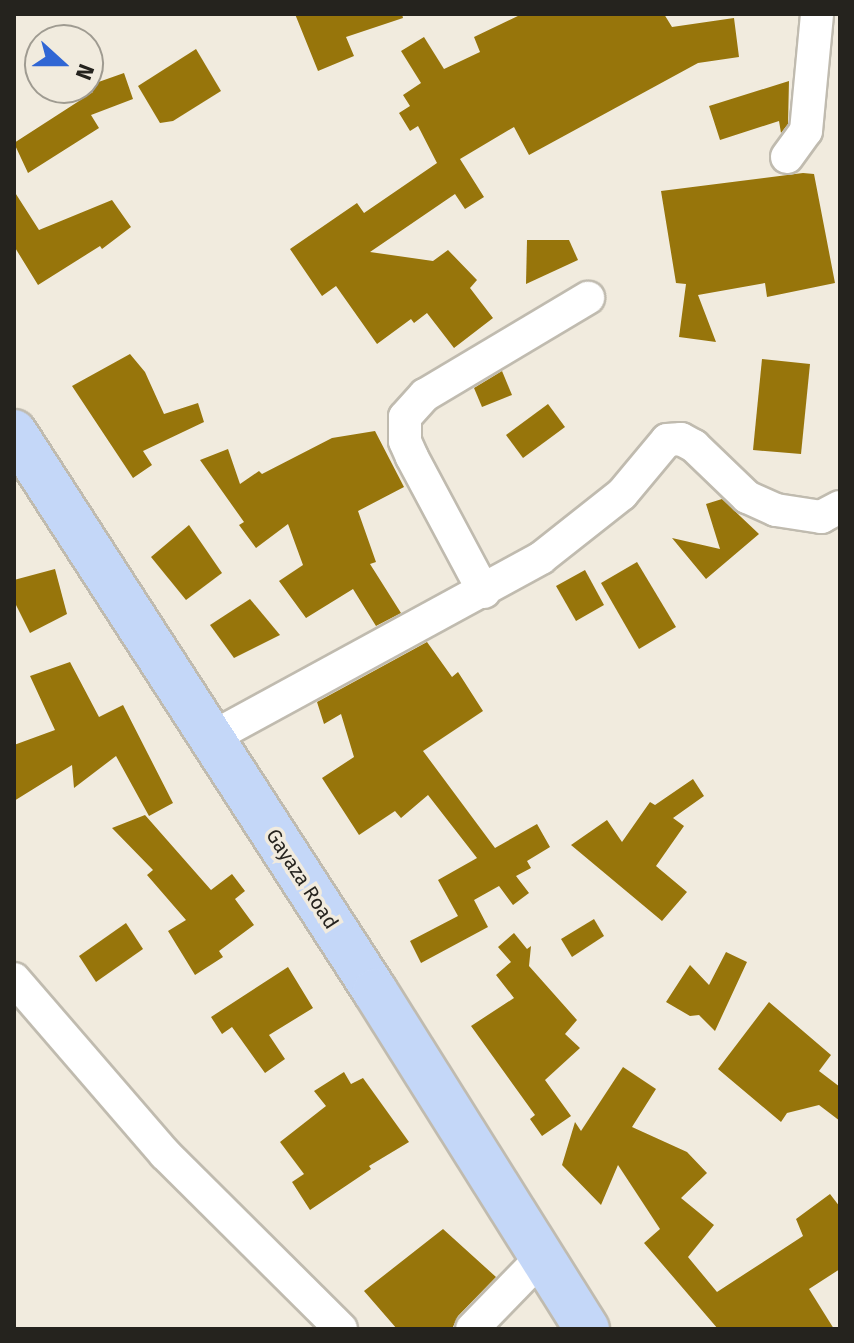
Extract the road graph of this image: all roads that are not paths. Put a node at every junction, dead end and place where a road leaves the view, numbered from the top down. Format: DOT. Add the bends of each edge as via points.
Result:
graph roads {
  1 [pos="817,14"];
  2 [pos="787,157"];
  3 [pos="588,298"];
  4 [pos="14,432"];
  5 [pos="840,507"];
  6 [pos="484,592"];
  7 [pos="211,738"];
  8 [pos="14,979"];
  9 [pos="541,1258"];
  10 [pos="341,1329"];
  11 [pos="472,1329"];
  12 [pos="587,1329"];
  1 -- 2 [label="street" via="806,131"];
  3 -- 6 [label="street" via="425,395 405,417 405,441 412,457"];
  4 -- 7 [label="main road, Gayaza Road"];
  5 -- 6 [label="street" via="821,517 776,510 747,497 694,446 681,439 667,440 622,494 541,558"];
  6 -- 7 [label="street"];
  7 -- 9 [label="main road, Gayaza Road"];
  8 -- 10 [label="street" via="165,1154"];
  9 -- 11 [label="street"];
  9 -- 12 [label="main road, Gayaza Road"];
}
